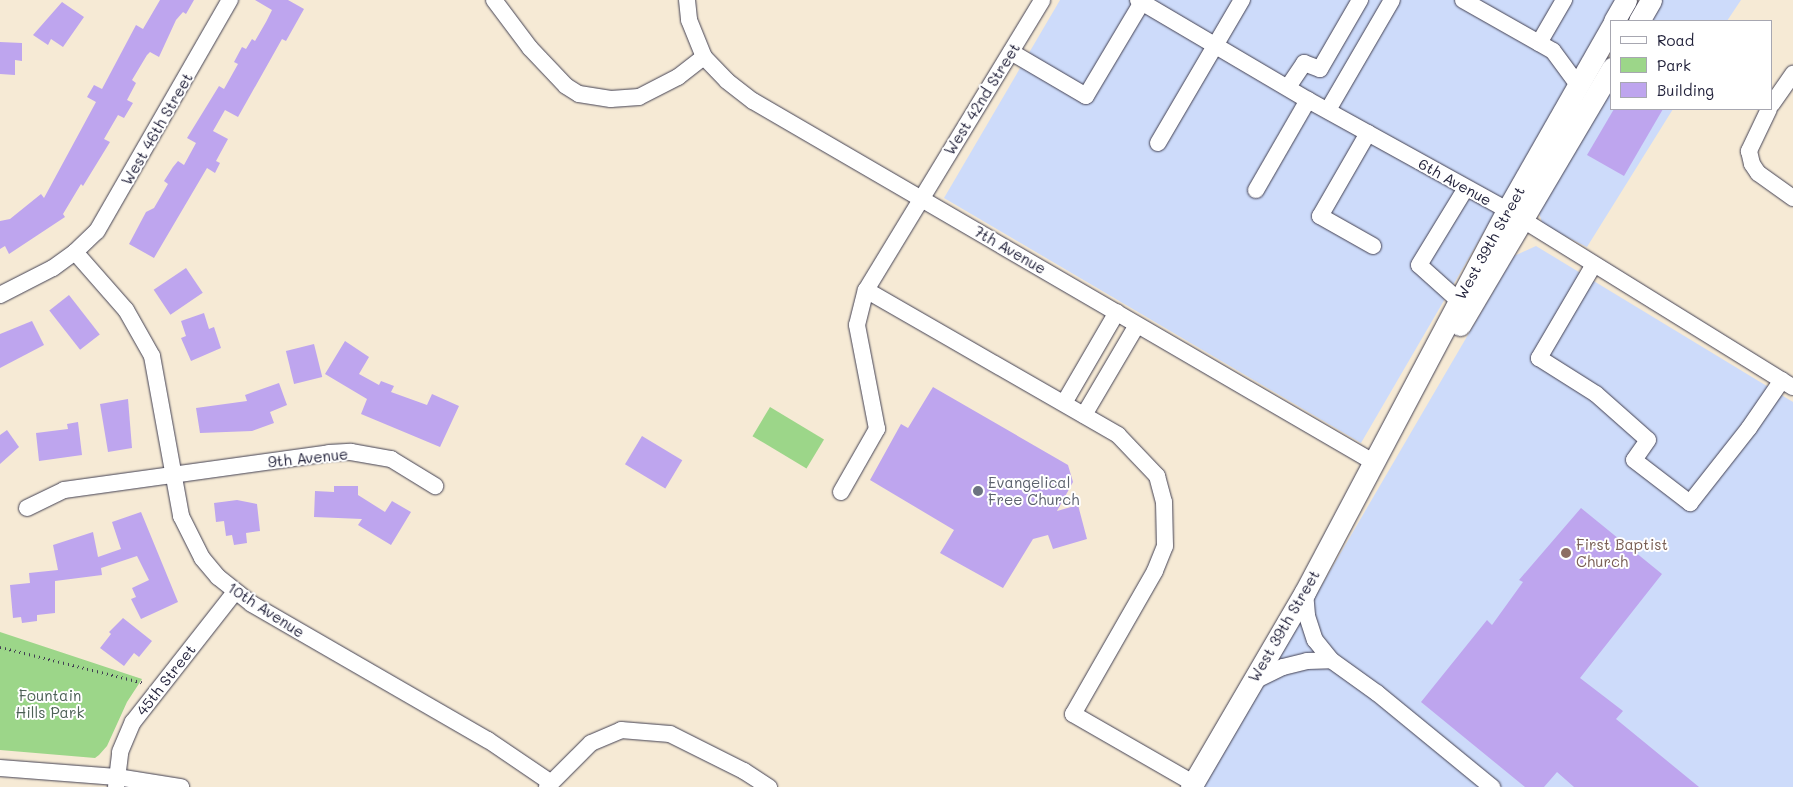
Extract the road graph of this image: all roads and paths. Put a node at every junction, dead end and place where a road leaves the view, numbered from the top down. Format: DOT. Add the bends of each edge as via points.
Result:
graph roads {
  1 [pos="230,0"];
  2 [pos="494,0"];
  3 [pos="687,0"];
  4 [pos="1042,0"];
  5 [pos="1242,0"];
  6 [pos="1360,0"];
  7 [pos="1392,0"];
  8 [pos="1463,0"];
  9 [pos="1626,0"];
  10 [pos="1651,0"];
  11 [pos="1140,1"];
  12 [pos="1561,1"];
  13 [pos="1615,20"];
  14 [pos="1640,20"];
  15 [pos="1610,29"];
  16 [pos="1540,43"];
  17 [pos="1215,45"];
  18 [pos="1011,52"];
  19 [pos="704,57"];
  20 [pos="1610,71"];
  21 [pos="1793,74"];
  22 [pos="1578,85"];
  23 [pos="1288,87"];
  24 [pos="1308,100"];
  25 [pos="1773,103"];
  26 [pos="1328,110"];
  27 [pos="1769,110"];
  28 [pos="1368,133"];
  29 [pos="1158,143"];
  30 [pos="1466,188"];
  31 [pos="1256,190"];
  32 [pos="921,198"];
  33 [pos="1793,198"];
  34 [pos="1515,216"];
  35 [pos="1373,246"];
  36 [pos="76,252"];
  37 [pos="1594,266"];
  38 [pos="866,290"];
  39 [pos="0,296"];
  40 [pos="1458,300"];
  41 [pos="1117,312"];
  42 [pos="1137,325"];
  43 [pos="1787,384"];
  44 [pos="1064,403"];
  45 [pos="1084,415"];
  46 [pos="1375,463"];
  47 [pos="173,475"];
  48 [pos="436,486"];
  49 [pos="841,492"];
  50 [pos="27,508"];
  51 [pos="235,592"];
  52 [pos="1305,592"];
  53 [pos="0,647"];
  54 [pos="1331,660"];
  55 [pos="1252,682"];
  56 [pos="144,683"];
  57 [pos="0,768"];
  58 [pos="116,782"];
  59 [pos="549,784"];
  60 [pos="1192,785"];
  61 [pos="181,787"];
  62 [pos="769,787"];
  63 [pos="1492,787"];
  1 -- 36 [label="street, West 46th Street" via="111,209"];
  2 -- 19 [label="street" via="530,48 566,86 579,94 611,99 639,97 678,77"];
  3 -- 19 [label="street, 7th Avenue" via="689,20"];
  4 -- 18 [label="street, West 42nd Street"];
  5 -- 17 [label="street"];
  6 -- 23 [label="street" via="1320,68 1304,63"];
  7 -- 26 [label="street"];
  8 -- 16 [label="street"];
  9 -- 13 [label="main road"];
  10 -- 14 [label="main road"];
  11 -- 17 [label="street, 6th Avenue"];
  11 -- 18 [label="street" via="1086,96"];
  12 -- 16 [label="street"];
  15 -- 22 [label="main road, West 39th Street"];
  16 -- 22 [label="street" via="1553,51"];
  17 -- 23 [label="street, 6th Avenue"];
  17 -- 29 [label="street"];
  18 -- 32 [label="street, West 42nd Street"];
  19 -- 32 [label="street, 7th Avenue" via="753,101"];
  20 -- 34 [label="main road, West 39th Street"];
  21 -- 25 [label="street"];
  22 -- 34 [label="main road, West 39th Street"];
  23 -- 24 [label="street, 6th Avenue"];
  24 -- 26 [label="street, 6th Avenue"];
  24 -- 31 [label="street"];
  26 -- 28 [label="street, 6th Avenue"];
  27 -- 33 [label="street" via="1749,151 1752,164 1758,174"];
  28 -- 30 [label="street, 6th Avenue"];
  28 -- 35 [label="street" via="1320,216"];
  30 -- 34 [label="street, 6th Avenue"];
  30 -- 40 [label="street" via="1419,265"];
  32 -- 38 [label="street, West 42nd Street"];
  32 -- 41 [label="street, 7th Avenue"];
  34 -- 37 [label="street, 6th Avenue"];
  34 -- 40 [label="main road, West 39th Street"];
  34 -- 46 [label="main road, West 39th Street"];
  36 -- 39 [label="street, West 46th Street"];
  36 -- 47 [label="street, 10th Avenue" via="126,310 152,356"];
  37 -- 43 [label="street, 6th Avenue"];
  37 -- 43 [label="street" via="1539,358 1596,394 1648,440 1634,460 1690,503"];
  38 -- 44 [label="street"];
  38 -- 49 [label="street, West 42nd Street" via="857,325 877,429"];
  40 -- 46 [label="main road, West 39th Street"];
  41 -- 42 [label="street, 7th Avenue"];
  41 -- 44 [label="street"];
  42 -- 45 [label="street"];
  42 -- 46 [label="street, 7th Avenue"];
  44 -- 45 [label="street"];
  45 -- 60 [label="street" via="1118,435 1157,476 1164,502 1165,546 1155,571 1073,714"];
  46 -- 52 [label="main road, West 39th Street"];
  47 -- 48 [label="street, 9th Avenue" via="351,452 391,460"];
  47 -- 50 [label="street, 9th Avenue" via="64,490"];
  47 -- 51 [label="street, 10th Avenue" via="189,536 202,558"];
  51 -- 58 [label="street, 45th Street" via="134,722 120,752"];
  51 -- 59 [label="street, 10th Avenue" via="488,740"];
  52 -- 54 [label="street" via="1307,616 1315,640"];
  52 -- 55 [label="main road, West 39th Street"];
  53 -- 56 [label="path"];
  54 -- 55 [label="street" via="1282,667"];
  54 -- 63 [label="street" via="1377,693"];
  55 -- 60 [label="main road, West 39th Street"];
  57 -- 58 [label="street"];
  58 -- 61 [label="street"];
  59 -- 62 [label="street" via="591,743 622,730 670,734"];
}
